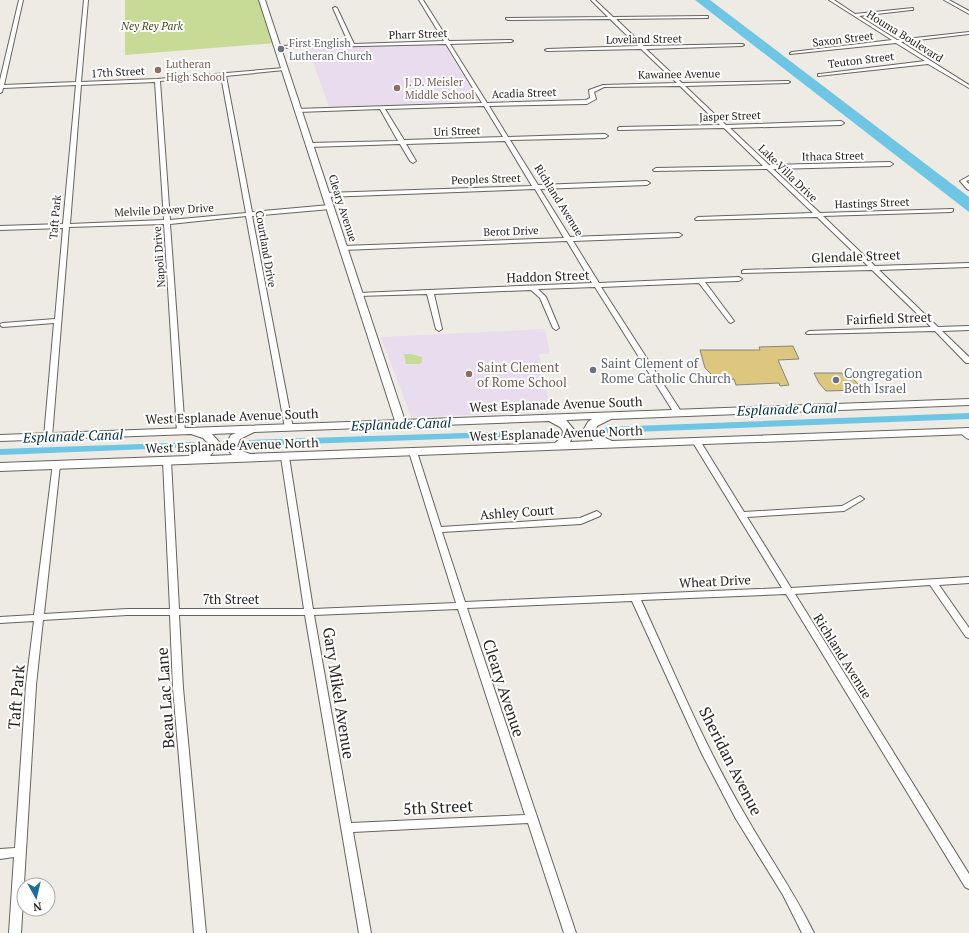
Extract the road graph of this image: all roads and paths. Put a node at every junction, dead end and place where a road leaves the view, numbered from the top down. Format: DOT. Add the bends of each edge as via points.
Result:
graph roads {
  1 [pos="21,0"];
  2 [pos="86,0"];
  3 [pos="262,0"];
  4 [pos="421,0"];
  5 [pos="593,0"];
  6 [pos="831,0"];
  7 [pos="946,0"];
  8 [pos="335,8"];
  9 [pos="911,9"];
  10 [pos="968,13"];
  11 [pos="854,15"];
  12 [pos="706,17"];
  13 [pos="612,19"];
  14 [pos="508,20"];
  15 [pos="969,33"];
  16 [pos="511,41"];
  17 [pos="897,42"];
  18 [pos="448,43"];
  19 [pos="352,45"];
  20 [pos="742,45"];
  21 [pos="277,47"];
  22 [pos="643,48"];
  23 [pos="547,50"];
  24 [pos="792,53"];
  25 [pos="929,62"];
  26 [pos="284,69"];
  27 [pos="223,75"];
  28 [pos="820,75"];
  29 [pos="157,80"];
  30 [pos="788,82"];
  31 [pos="79,84"];
  32 [pos="681,84"];
  33 [pos="969,87"];
  34 [pos="0,89"];
  35 [pos="583,102"];
  36 [pos="485,104"];
  37 [pos="382,108"];
  38 [pos="298,110"];
  39 [pos="840,123"];
  40 [pos="724,126"];
  41 [pos="620,129"];
  42 [pos="605,136"];
  43 [pos="507,139"];
  44 [pos="402,142"];
  45 [pos="309,145"];
  46 [pos="413,162"];
  47 [pos="890,164"];
  48 [pos="770,167"];
  49 [pos="656,170"];
  50 [pos="969,178"];
  51 [pos="647,183"];
  52 [pos="537,188"];
  53 [pos="969,188"];
  54 [pos="326,195"];
  55 [pos="330,207"];
  56 [pos="951,210"];
  57 [pos="250,215"];
  58 [pos="817,215"];
  59 [pos="698,219"];
  60 [pos="166,222"];
  61 [pos="67,225"];
  62 [pos="0,228"];
  63 [pos="679,234"];
  64 [pos="569,239"];
  65 [pos="343,248"];
  66 [pos="969,265"];
  67 [pos="871,267"];
  68 [pos="744,272"];
  69 [pos="739,279"];
  70 [pos="701,280"];
  71 [pos="598,286"];
  72 [pos="533,288"];
  73 [pos="430,292"];
  74 [pos="359,295"];
  75 [pos="58,321"];
  76 [pos="731,321"];
  77 [pos="3,325"];
  78 [pos="556,328"];
  79 [pos="969,328"];
  80 [pos="439,329"];
  81 [pos="937,329"];
  82 [pos="809,333"];
  83 [pos="969,361"];
  84 [pos="969,402"];
  85 [pos="678,413"];
  86 [pos="609,416"];
  87 [pos="547,418"];
  88 [pos="401,424"];
  89 [pos="289,428"];
  90 [pos="256,429"];
  91 [pos="187,432"];
  92 [pos="967,433"];
  93 [pos="48,437"];
  94 [pos="0,438"];
  95 [pos="696,441"];
  96 [pos="615,445"];
  97 [pos="558,446"];
  98 [pos="413,452"];
  99 [pos="285,457"];
  100 [pos="249,458"];
  101 [pos="185,460"];
  102 [pos="168,461"];
  103 [pos="56,465"];
  104 [pos="0,467"];
  105 [pos="860,499"];
  106 [pos="597,514"];
  107 [pos="741,515"];
  108 [pos="438,530"];
  109 [pos="969,580"];
  110 [pos="932,582"];
  111 [pos="787,591"];
  112 [pos="636,598"];
  113 [pos="461,605"];
  114 [pos="176,612"];
  115 [pos="310,612"];
  116 [pos="39,617"];
  117 [pos="0,620"];
  118 [pos="969,635"];
  119 [pos="531,819"];
  120 [pos="346,828"];
  121 [pos="21,852"];
  122 [pos="0,854"];
  123 [pos="969,884"];
  124 [pos="15,933"];
  125 [pos="200,933"];
  126 [pos="365,933"];
  127 [pos="570,933"];
  128 [pos="808,933"];
  1 -- 34 [label="street"];
  2 -- 31 [label="street, Taft Park"];
  3 -- 21 [label="street, Cleary Avenue"];
  4 -- 18 [label="street, Richland Avenue"];
  5 -- 13 [label="street, Lake Villa Drive"];
  6 -- 11 [label="street, Houma Boulevard"];
  7 -- 10 [label="street"];
  8 -- 19 [label="street"];
  9 -- 11 [label="street"];
  11 -- 17 [label="street, Houma Boulevard"];
  12 -- 13 [label="street"];
  13 -- 14 [label="street"];
  13 -- 22 [label="street, Lake Villa Drive"];
  15 -- 17 [label="street"];
  16 -- 18 [label="street, Pharr Street"];
  17 -- 24 [label="street, Saxon Street"];
  17 -- 25 [label="street, Houma Boulevard"];
  18 -- 19 [label="street, Pharr Street"];
  18 -- 36 [label="street, Richland Avenue"];
  19 -- 21 [label="street, Pharr Street"];
  20 -- 22 [label="street, Loveland Street"];
  21 -- 26 [label="street, Cleary Avenue"];
  22 -- 23 [label="street, Loveland Street"];
  22 -- 32 [label="street, Lake Villa Drive"];
  25 -- 28 [label="street, Teuton Street"];
  25 -- 33 [label="street, Houma Boulevard"];
  26 -- 27 [label="street, 17th Street"];
  26 -- 38 [label="street, Cleary Avenue"];
  27 -- 29 [label="street, 17th Street"];
  27 -- 57 [label="street, Courtland Drive"];
  29 -- 31 [label="street, 17th Street"];
  29 -- 60 [label="street, Napoli Drive"];
  30 -- 32 [label="street, Kawanee Avenue"];
  31 -- 34 [label="street, 17th Street"];
  31 -- 61 [label="street, Taft Park"];
  32 -- 35 [label="street, Kawanee Avenue" via="597,88 591,92 593,99"];
  32 -- 40 [label="street, Lake Villa Drive"];
  35 -- 36 [label="street, Acadia Street"];
  36 -- 37 [label="street, Acadia Street"];
  36 -- 43 [label="street, Richland Avenue"];
  37 -- 38 [label="street, Acadia Street"];
  37 -- 44 [label="street"];
  38 -- 45 [label="street, Cleary Avenue"];
  39 -- 40 [label="street, Jasper Street"];
  40 -- 41 [label="street, Jasper Street"];
  40 -- 48 [label="street, Lake Villa Drive"];
  42 -- 43 [label="street, Uri Street"];
  43 -- 44 [label="street, Uri Street"];
  43 -- 52 [label="street, Richland Avenue"];
  44 -- 45 [label="street, Uri Street"];
  44 -- 46 [label="street"];
  45 -- 54 [label="street, Cleary Avenue"];
  47 -- 48 [label="street, Ithaca Street"];
  48 -- 49 [label="street, Ithaca Street"];
  48 -- 58 [label="street, Lake Villa Drive"];
  50 -- 53 [label="street" via="962,181"];
  51 -- 52 [label="street, Peoples Street"];
  52 -- 54 [label="street, Peoples Street"];
  52 -- 64 [label="street, Richland Avenue"];
  54 -- 55 [label="street, Cleary Avenue"];
  55 -- 57 [label="street, Melvile Dewey Drive"];
  55 -- 65 [label="street, Cleary Avenue"];
  56 -- 58 [label="street, Hastings Street"];
  57 -- 60 [label="street, Melvile Dewey Drive"];
  57 -- 89 [label="street, Courtland Drive"];
  58 -- 59 [label="street, Hastings Street"];
  58 -- 67 [label="street, Lake Villa Drive"];
  60 -- 61 [label="street, Melvile Dewey Drive"];
  60 -- 91 [label="street, Napoli Drive"];
  61 -- 62 [label="street, Melvile Dewey Drive"];
  61 -- 75 [label="street, Taft Park"];
  63 -- 64 [label="street, Berot Drive"];
  64 -- 65 [label="street, Berot Drive"];
  64 -- 71 [label="street, Richland Avenue"];
  65 -- 74 [label="street, Cleary Avenue"];
  66 -- 67 [label="street, Glendale Street"];
  67 -- 68 [label="street, Glendale Street"];
  67 -- 81 [label="street, Lake Villa Drive"];
  69 -- 70 [label="street, Haddon Street"];
  70 -- 71 [label="street, Haddon Street"];
  70 -- 76 [label="street"];
  71 -- 72 [label="street, Haddon Street"];
  71 -- 85 [label="street, Richland Avenue"];
  72 -- 73 [label="street, Haddon Street"];
  72 -- 78 [label="street" via="543,297"];
  73 -- 74 [label="street, Haddon Street"];
  73 -- 80 [label="street"];
  74 -- 88 [label="street, Cleary Avenue"];
  75 -- 77 [label="street"];
  75 -- 93 [label="street, Taft Park"];
  79 -- 81 [label="street, Fairfield Street"];
  81 -- 82 [label="street, Fairfield Street"];
  81 -- 83 [label="street, Lake Villa Drive"];
  84 -- 85 [label="main road, West Esplanade Avenue South"];
  85 -- 86 [label="main road, West Esplanade Avenue South"];
  86 -- 87 [label="main road, West Esplanade Avenue South"];
  86 -- 96 [label="main road" via="592,424 590,429 596,438"];
  87 -- 88 [label="main road, West Esplanade Avenue South"];
  87 -- 97 [label="main road" via="565,425 570,432 566,441"];
  88 -- 89 [label="main road, West Esplanade Avenue South"];
  89 -- 90 [label="main road, West Esplanade Avenue South"];
  90 -- 91 [label="main road, West Esplanade Avenue South"];
  90 -- 100 [label="main road" via="239,434 231,446 238,454"];
  91 -- 93 [label="main road, West Esplanade Avenue South"];
  91 -- 101 [label="main road" via="207,435 214,443 204,455"];
  92 -- 95 [label="main road, West Esplanade Avenue North"];
  93 -- 94 [label="main road, West Esplanade Avenue South"];
  95 -- 96 [label="main road, West Esplanade Avenue North"];
  95 -- 107 [label="street, Richland Avenue"];
  96 -- 97 [label="main road, West Esplanade Avenue North"];
  97 -- 98 [label="main road, West Esplanade Avenue North"];
  98 -- 99 [label="main road, West Esplanade Avenue North"];
  98 -- 108 [label="street, Cleary Avenue"];
  99 -- 100 [label="main road, West Esplanade Avenue North"];
  99 -- 115 [label="street, Gary Mikel Avenue"];
  100 -- 101 [label="main road, West Esplanade Avenue North"];
  101 -- 102 [label="main road, West Esplanade Avenue North"];
  102 -- 103 [label="main road, West Esplanade Avenue North"];
  102 -- 114 [label="street, Beau Lac Lane"];
  103 -- 104 [label="main road, West Esplanade Avenue North"];
  103 -- 116 [label="street, Taft Park"];
  105 -- 107 [label="street" via="844,508"];
  106 -- 108 [label="street, Ashley Court" via="581,521"];
  107 -- 111 [label="street, Richland Avenue"];
  108 -- 113 [label="street, Cleary Avenue"];
  109 -- 110 [label="street, Wheat Drive"];
  110 -- 111 [label="street, Wheat Drive"];
  110 -- 118 [label="street"];
  111 -- 112 [label="street, Wheat Drive"];
  111 -- 123 [label="street, Richland Avenue"];
  112 -- 113 [label="street, Wheat Drive"];
  112 -- 128 [label="street, Sheridan Avenue" via="707,754 740,816 788,892"];
  113 -- 115 [label="street, 7th Street"];
  113 -- 119 [label="street, Cleary Avenue"];
  114 -- 115 [label="street, 7th Street"];
  114 -- 116 [label="street, 7th Street"];
  114 -- 125 [label="street, Beau Lac Lane" via="178,688"];
  115 -- 120 [label="street, Gary Mikel Avenue"];
  116 -- 117 [label="street, 7th Street"];
  116 -- 121 [label="street, Taft Park"];
  119 -- 120 [label="street, 5th Street"];
  119 -- 127 [label="street, Cleary Avenue"];
  120 -- 126 [label="street, Gary Mikel Avenue"];
  121 -- 122 [label="street"];
  121 -- 124 [label="street, Taft Park"];
}
